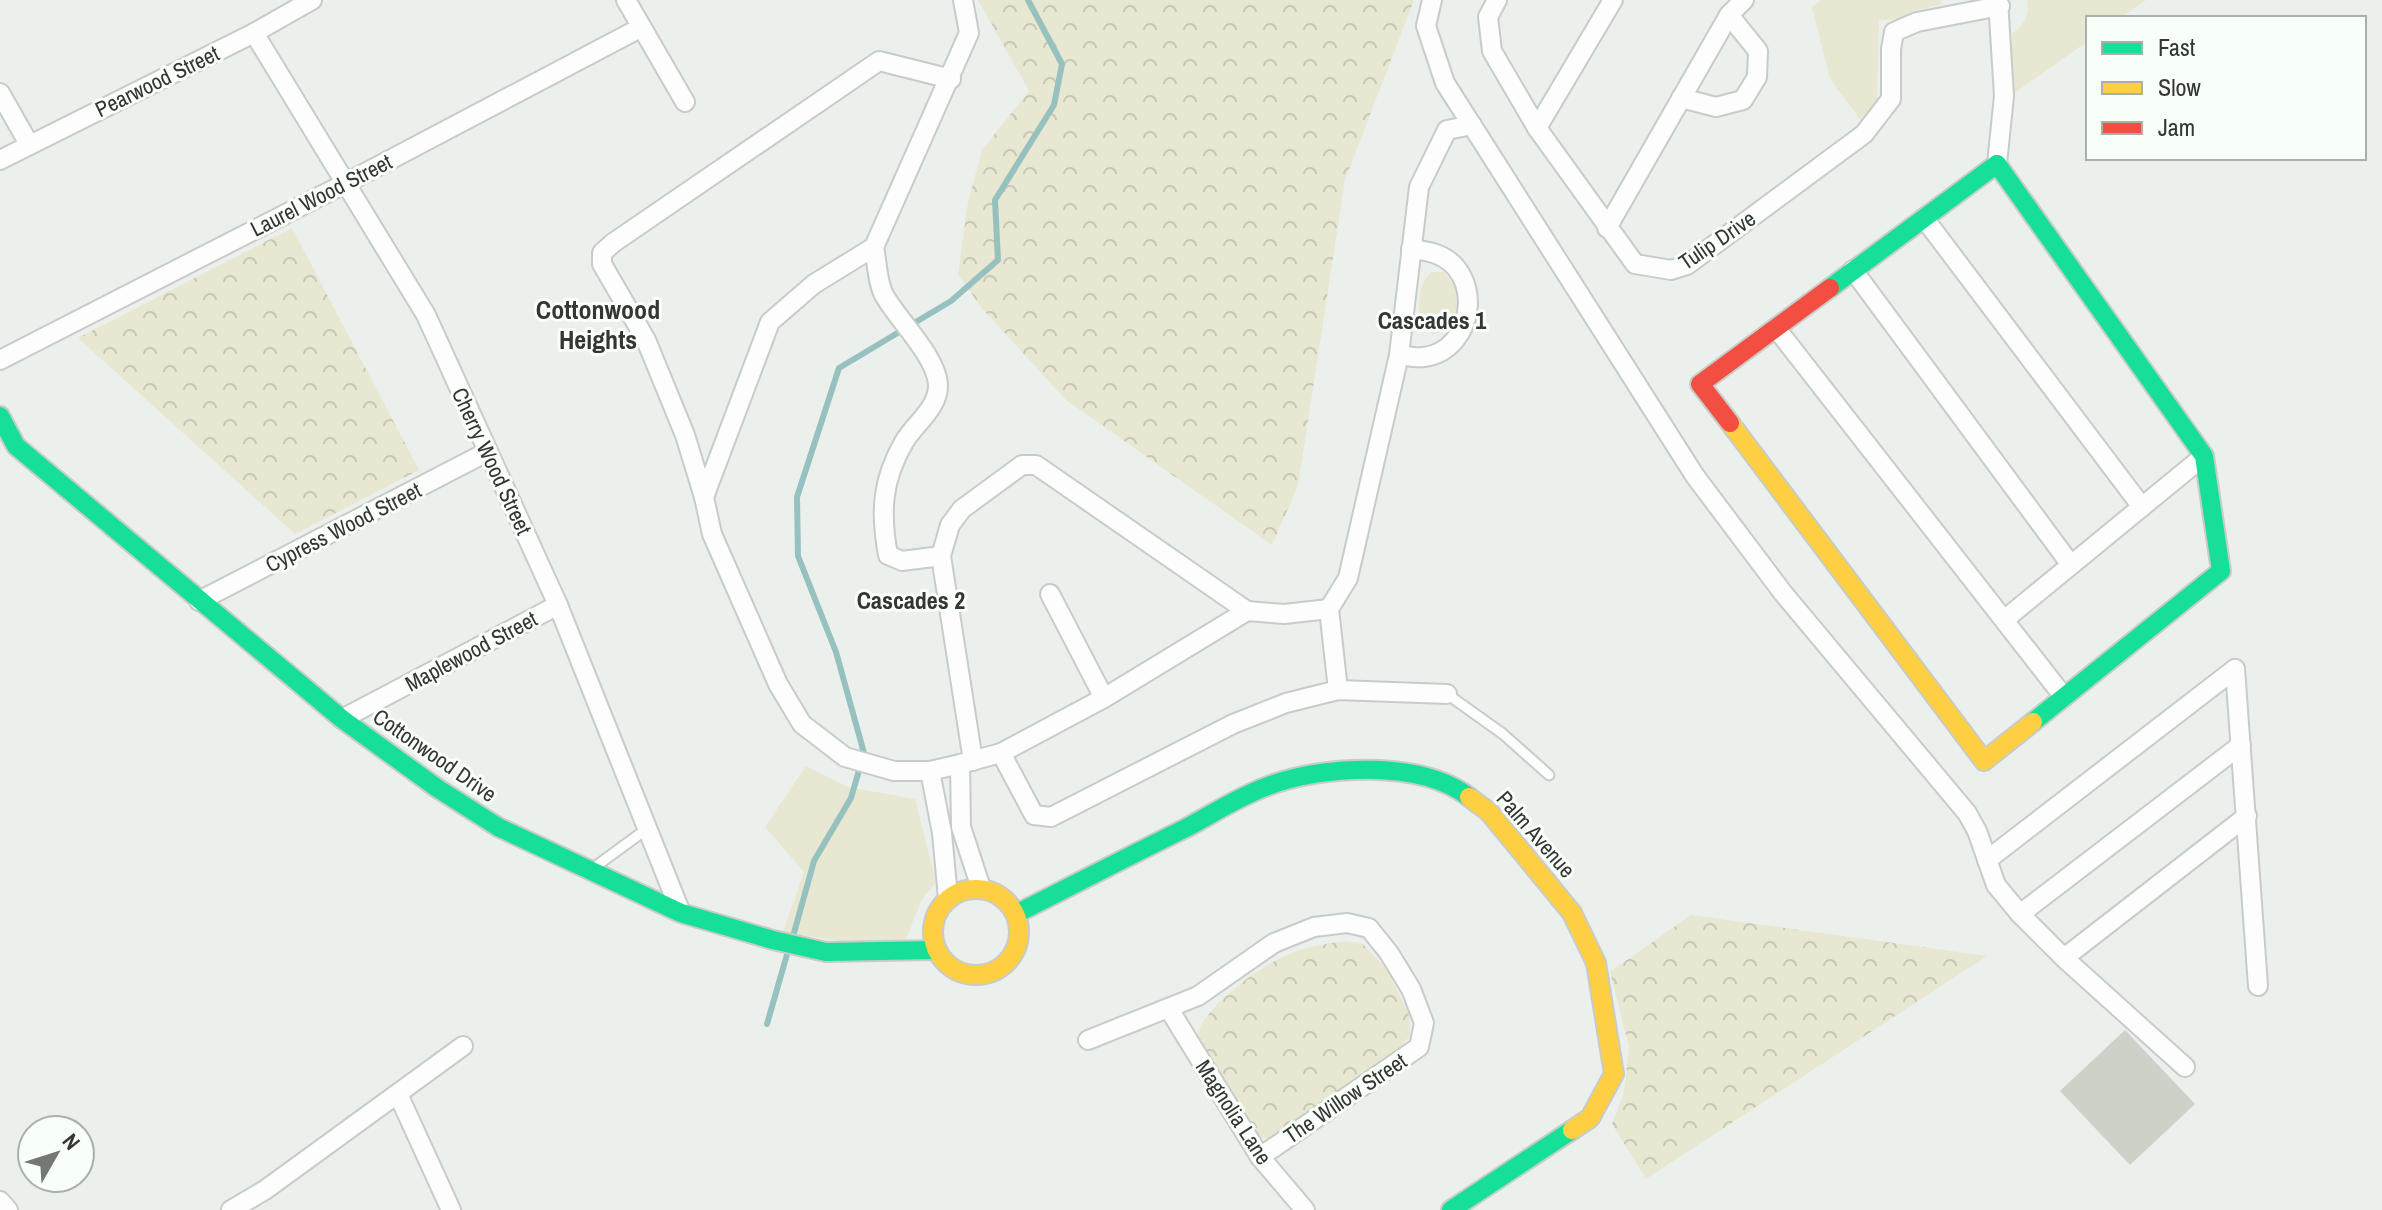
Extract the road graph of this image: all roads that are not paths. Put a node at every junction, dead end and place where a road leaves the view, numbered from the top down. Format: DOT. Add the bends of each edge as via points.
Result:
graph roads {
  1 [pos="312,0"];
  2 [pos="626,0"];
  3 [pos="963,0"];
  4 [pos="1432,0"];
  5 [pos="1497,0"];
  6 [pos="1613,0"];
  7 [pos="1744,0"];
  8 [pos="1999,3"];
  9 [pos="1729,15"];
  10 [pos="640,28"];
  11 [pos="254,33"];
  12 [pos="951,79"];
  13 [pos="0,93"];
  14 [pos="1681,98"];
  15 [pos="685,102"];
  16 [pos="1472,125"];
  17 [pos="1537,128"];
  18 [pos="29,144"];
  19 [pos="0,160"];
  20 [pos="1997,164"];
  21 [pos="346,183"];
  22 [pos="1924,218"];
  23 [pos="1607,228"];
  24 [pos="874,247"];
  25 [pos="1411,249"];
  26 [pos="1853,270"];
  27 [pos="1776,328"];
  28 [pos="1399,355"];
  29 [pos="0,360"];
  30 [pos="0,416"];
  31 [pos="487,452"];
  32 [pos="2204,456"];
  33 [pos="704,497"];
  34 [pos="2142,507"];
  35 [pos="941,556"];
  36 [pos="2071,565"];
  37 [pos="1050,594"];
  38 [pos="199,601"];
  39 [pos="558,605"];
  40 [pos="1329,609"];
  41 [pos="1247,611"];
  42 [pos="2004,620"];
  43 [pos="1338,690"];
  44 [pos="1447,694"];
  45 [pos="2064,697"];
  46 [pos="1104,698"];
  47 [pos="342,719"];
  48 [pos="2241,745"];
  49 [pos="1001,753"];
  50 [pos="966,763"];
  51 [pos="930,771"];
  52 [pos="1549,775"];
  53 [pos="2247,816"];
  54 [pos="648,828"];
  55 [pos="1987,860"];
  56 [pos="592,869"];
  57 [pos="981,888"];
  58 [pos="948,898"];
  59 [pos="681,913"];
  60 [pos="1016,914"];
  61 [pos="2020,914"];
  62 [pos="936,950"];
  63 [pos="2064,958"];
  64 [pos="2258,986"];
  65 [pos="1169,1009"];
  66 [pos="1088,1040"];
  67 [pos="463,1046"];
  68 [pos="2185,1067"];
  69 [pos="398,1094"];
  70 [pos="1260,1157"];
  71 [pos="0,1201"];
  72 [pos="8,1210"];
  73 [pos="231,1210"];
  74 [pos="451,1210"];
  75 [pos="1305,1210"];
  76 [pos="1451,1210"];
  1 -- 11 [label="street, Pearwood Street"];
  2 -- 10 [label="street"];
  3 -- 12 [label="street" via="969,33"];
  4 -- 16 [label="street" via="1426,26 1445,83"];
  5 -- 17 [label="street, Tulip Drive" via="1488,17 1492,51"];
  6 -- 17 [label="street"];
  7 -- 9 [label="street"];
  8 -- 20 [label="street" via="2004,96"];
  8 -- 23 [label="street, Tulip Drive" via="1894,32 1891,99 1864,134 1687,265 1671,270 1635,264"];
  9 -- 14 [label="street"];
  9 -- 14 [label="street" via="1758,51 1757,77 1743,100 1716,107"];
  10 -- 15 [label="street"];
  10 -- 21 [label="street, Laurel Wood Street"];
  11 -- 18 [label="street, Pearwood Street"];
  11 -- 21 [label="street, Cherry Wood Street"];
  12 -- 24 [label="street"];
  12 -- 33 [label="street" via="879,61 602,253 602,264 646,340"];
  13 -- 18 [label="street"];
  14 -- 23 [label="street"];
  16 -- 25 [label="street" via="1447,130 1419,187"];
  16 -- 55 [label="street" via="1695,476 1783,593 1967,813"];
  17 -- 23 [label="street, Tulip Drive"];
  18 -- 19 [label="street, Pearwood Street"];
  20 -- 22 [label="street"];
  20 -- 32 [label="street"];
  21 -- 29 [label="street, Laurel Wood Street"];
  21 -- 31 [label="street, Cherry Wood Street" via="426,315"];
  22 -- 26 [label="street"];
  22 -- 34 [label="street"];
  24 -- 33 [label="street" via="814,284 770,322"];
  24 -- 35 [label="street" via="882,292 935,370 938,385 936,401 904,441 885,487 881,521 888,555 902,561"];
  25 -- 28 [label="street"];
  25 -- 28 [label="street" via="1438,254 1459,271 1469,296 1466,323 1450,345 1426,357"];
  26 -- 27 [label="street"];
  26 -- 36 [label="street"];
  27 -- 42 [label="street"];
  27 -- 45 [label="street" via="1700,384 1984,761"];
  28 -- 40 [label="street" via="1348,578"];
  30 -- 38 [label="street, Cottonwood Drive" via="16,446"];
  31 -- 38 [label="street, Cypress Wood Street"];
  31 -- 39 [label="street, Cherry Wood Street"];
  32 -- 34 [label="street"];
  32 -- 45 [label="street" via="2221,571"];
  33 -- 51 [label="street" via="712,534 778,684 802,724 845,757 894,771"];
  34 -- 36 [label="street"];
  35 -- 41 [label="street" via="950,525 962,509 1022,465 1036,465"];
  35 -- 50 [label="street"];
  36 -- 42 [label="street"];
  37 -- 46 [label="street"];
  38 -- 47 [label="street, Cottonwood Drive"];
  39 -- 47 [label="street, Maplewood Street"];
  39 -- 54 [label="street, Cherry Wood Street"];
  40 -- 41 [label="street"];
  40 -- 43 [label="street"];
  41 -- 46 [label="street"];
  42 -- 45 [label="street"];
  43 -- 44 [label="street"];
  43 -- 49 [label="street" via="1233,724 1051,817 1034,815"];
  44 -- 52 [label="lane"];
  46 -- 49 [label="street"];
  47 -- 56 [label="street, Cottonwood Drive" via="498,827"];
  48 -- 53 [label="street"];
  48 -- 55 [label="street" via="2235,669"];
  48 -- 61 [label="street"];
  49 -- 50 [label="street"];
  50 -- 51 [label="street"];
  50 -- 57 [label="street" via="961,827"];
  51 -- 58 [label="street"];
  53 -- 63 [label="street"];
  53 -- 64 [label="street"];
  54 -- 56 [label="lane"];
  54 -- 59 [label="street, Cherry Wood Street"];
  55 -- 61 [label="street" via="1996,885"];
  56 -- 59 [label="street, Cottonwood Drive"];
  57 -- 58 [label="street"];
  57 -- 60 [label="street" via="995,893"];
  58 -- 62 [label="street" via="937,913"];
  59 -- 62 [label="street, Cottonwood Drive" via="826,952"];
  60 -- 62 [label="street" via="1017,947 994,971 961,973"];
  60 -- 76 [label="street, Palm Avenue" via="1267,786 1319,772 1362,770 1420,775 1459,789 1489,812 1572,913 1596,963 1614,1074 1590,1118"];
  61 -- 63 [label="street"];
  63 -- 68 [label="street"];
  65 -- 66 [label="street, The Willow Street"];
  65 -- 70 [label="street, Magnolia Lane"];
  65 -- 70 [label="street, The Willow Street" via="1198,996 1274,943 1314,927 1347,923 1369,928 1397,965 1424,1023 1419,1047"];
  67 -- 69 [label="street"];
  69 -- 73 [label="street"];
  69 -- 74 [label="street"];
  70 -- 75 [label="street, Magnolia Lane"];
  71 -- 72 [label="street"];
}
